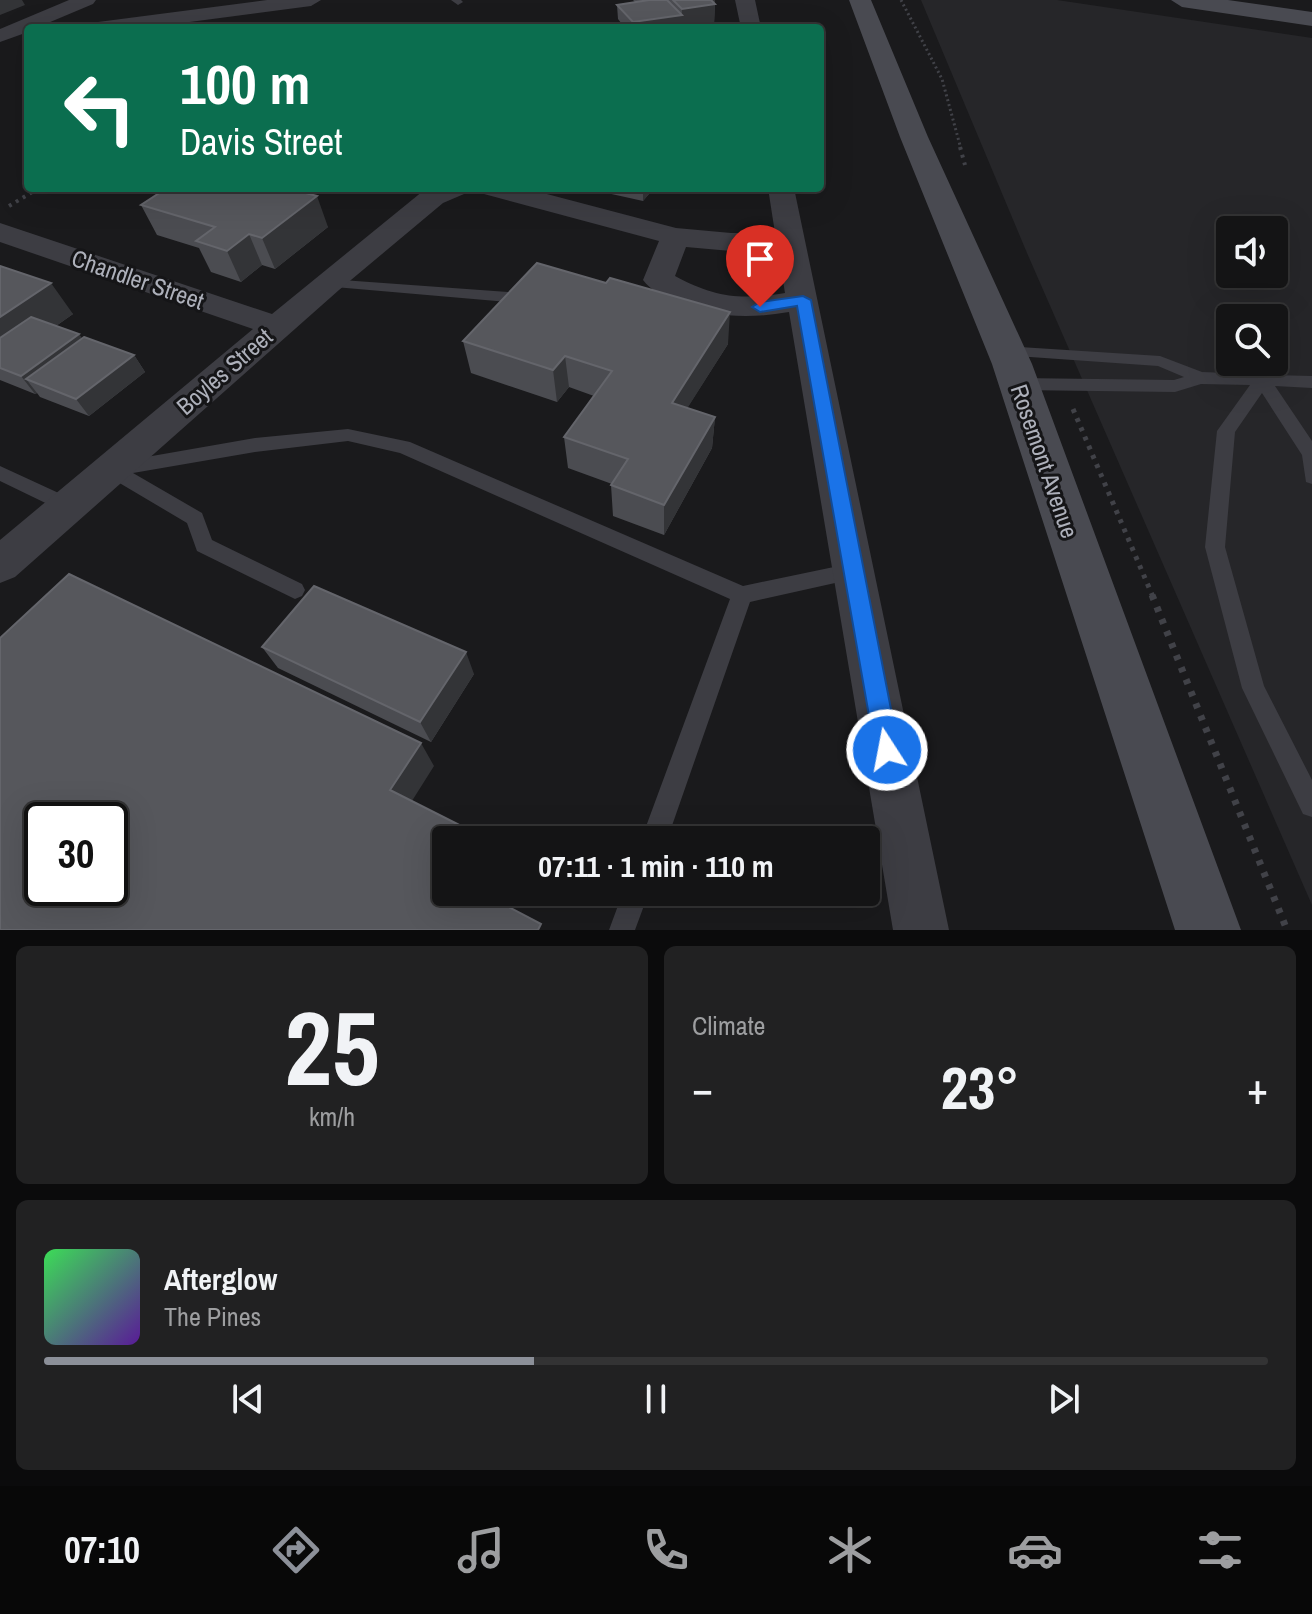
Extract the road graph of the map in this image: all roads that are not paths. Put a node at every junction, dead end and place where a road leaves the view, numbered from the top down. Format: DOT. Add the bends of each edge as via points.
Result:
graph roads {
  1 [pos="86,0"];
  2 [pos="311,0"];
  3 [pos="745,0"];
  4 [pos="860,0"];
  5 [pos="1182,0"];
  6 [pos="1312,19"];
  7 [pos="33,24"];
  8 [pos="166,24"];
  9 [pos="750,24"];
  10 [pos="24,28"];
  11 [pos="24,37"];
  12 [pos="0,39"];
  13 [pos="445,192"];
  14 [pos="508,192"];
  15 [pos="782,192"];
  16 [pos="0,232"];
  17 [pos="675,237"];
  18 [pos="790,241"];
  19 [pos="328,283"];
  20 [pos="508,297"];
  21 [pos="803,300"];
  22 [pos="276,326"];
  23 [pos="1012,367"];
  24 [pos="1217,376"];
  25 [pos="1256,376"];
  26 [pos="1262,376"];
  27 [pos="1283,376"];
  28 [pos="1200,378"];
  29 [pos="1312,382"];
  30 [pos="1311,455"];
  31 [pos="112,470"];
  32 [pos="0,473"];
  33 [pos="1312,477"];
  34 [pos="69,506"];
  35 [pos="0,565"];
  36 [pos="853,571"];
  37 [pos="295,590"];
  38 [pos="742,595"];
  39 [pos="1312,805"];
  40 [pos="659,826"];
  41 [pos="631,906"];
  42 [pos="622,930"];
  43 [pos="921,930"];
  44 [pos="1208,930"];
  1 -- 7 [label="street"];
  2 -- 8 [label="street"];
  3 -- 9 [label="street"];
  4 -- 23 [label="main road, Rosemont Avenue"];
  5 -- 6 [label="main road"];
  10 -- 12 [label="street"];
  11 -- 12 [label="street"];
  13 -- 19 [label="street, Boyles Street"];
  14 -- 17 [label="street"];
  15 -- 18 [label="street"];
  16 -- 22 [label="street, Chandler Street"];
  17 -- 18 [label="street"];
  17 -- 21 [label="street" via="658,280 695,301 738,310"];
  18 -- 21 [label="street"];
  19 -- 20 [label="lane"];
  19 -- 22 [label="street, Boyles Street"];
  21 -- 36 [label="street"];
  22 -- 31 [label="street, Boyles Street"];
  23 -- 28 [label="lane" via="1175,386"];
  23 -- 28 [label="lane" via="1160,361"];
  23 -- 44 [label="main road, Rosemont Avenue"];
  24 -- 28 [label="lane"];
  25 -- 39 [label="lane" via="1226,431 1215,547 1253,688"];
  26 -- 30 [label="lane"];
  27 -- 29 [label="lane"];
  30 -- 33 [label="lane"];
  31 -- 34 [label="street, Boyles Street"];
  31 -- 37 [label="lane" via="195,518 204,545"];
  31 -- 38 [label="lane" via="348,435 404,447"];
  32 -- 34 [label="lane"];
  34 -- 35 [label="street, Boyles Street"];
  36 -- 38 [label="lane"];
  36 -- 43 [label="street"];
  38 -- 40 [label="lane"];
  41 -- 42 [label="lane"];
}
